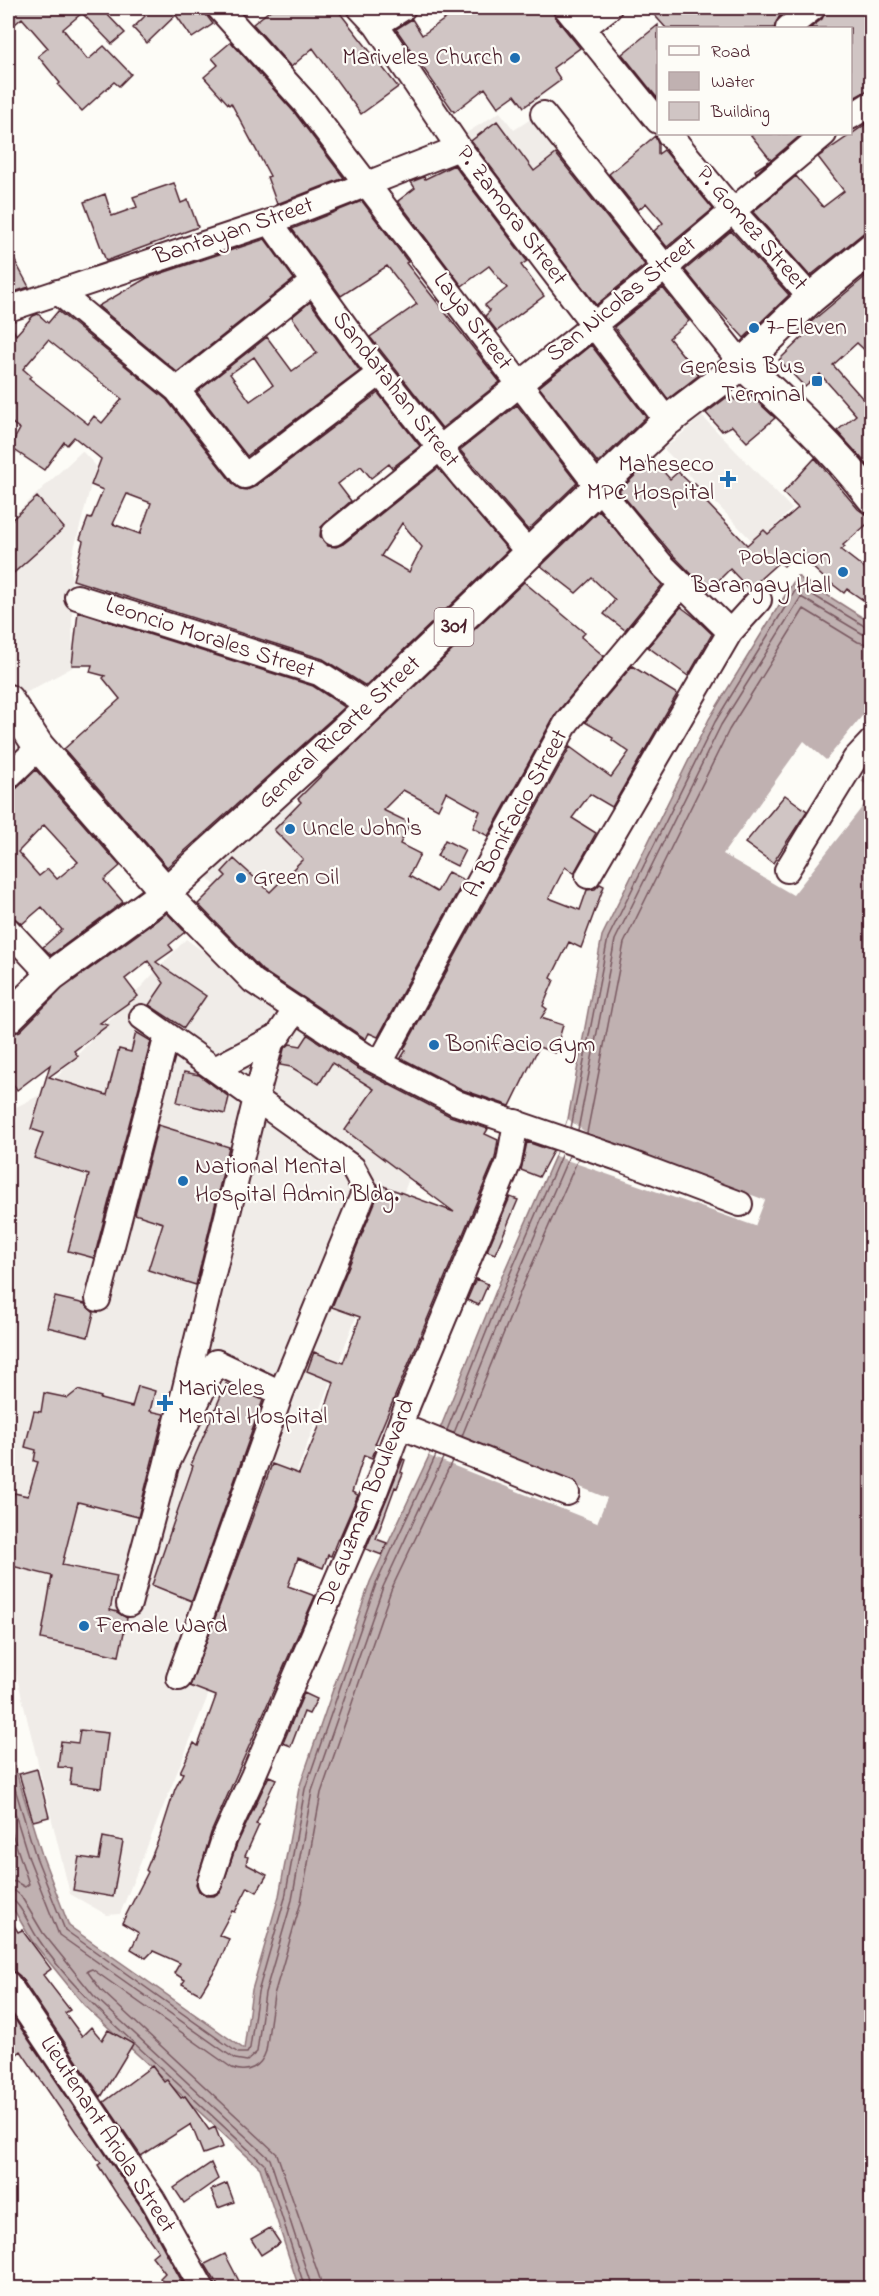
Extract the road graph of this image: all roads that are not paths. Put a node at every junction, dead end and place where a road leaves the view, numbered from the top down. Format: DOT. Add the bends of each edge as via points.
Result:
graph roads {
  1 [pos="219,8"];
  2 [pos="403,8"];
  3 [pos="566,8"];
  4 [pos="609,8"];
  5 [pos="813,8"];
  6 [pos="368,16"];
  7 [pos="789,27"];
  8 [pos="583,28"];
  9 [pos="872,103"];
  10 [pos="543,114"];
  11 [pos="852,116"];
  12 [pos="657,120"];
  13 [pos="670,135"];
  14 [pos="823,135"];
  15 [pos="459,148"];
  16 [pos="366,183"];
  17 [pos="732,210"];
  18 [pos="270,222"];
  19 [pos="872,248"];
  20 [pos="666,267"];
  21 [pos="313,282"];
  22 [pos="58,292"];
  23 [pos="811,298"];
  24 [pos="8,309"];
  25 [pos="593,325"];
  26 [pos="742,364"];
  27 [pos="380,373"];
  28 [pos="519,384"];
  29 [pos="177,390"];
  30 [pos="667,421"];
  31 [pos="439,447"];
  32 [pos="598,487"];
  33 [pos="872,498"];
  34 [pos="334,533"];
  35 [pos="529,553"];
  36 [pos="682,584"];
  37 [pos="77,597"];
  38 [pos="759,600"];
  39 [pos="730,632"];
  40 [pos="8,700"];
  41 [pos="370,706"];
  42 [pos="872,741"];
  43 [pos="39,747"];
  44 [pos="8,777"];
  45 [pos="787,870"];
  46 [pos="588,876"];
  47 [pos="166,892"];
  48 [pos="8,930"];
  49 [pos="51,976"];
  50 [pos="296,1009"];
  51 [pos="142,1017"];
  52 [pos="8,1018"];
  53 [pos="167,1035"];
  54 [pos="272,1039"];
  55 [pos="380,1063"];
  56 [pos="215,1069"];
  57 [pos="256,1098"];
  58 [pos="516,1122"];
  59 [pos="740,1204"];
  60 [pos="98,1299"];
  61 [pos="281,1393"];
  62 [pos="400,1426"];
  63 [pos="166,1466"];
  64 [pos="567,1493"];
  65 [pos="129,1604"];
  66 [pos="179,1678"];
  67 [pos="210,1882"];
  68 [pos="8,1984"];
  69 [pos="202,2289"];
  1 -- 16 [label="street, Laya Street" via="305,103"];
  2 -- 6 [label="street"];
  3 -- 8 [label="street"];
  4 -- 8 [label="street"];
  5 -- 7 [label="street"];
  6 -- 15 [label="street, P. Zamora Street"];
  8 -- 12 [label="street"];
  9 -- 11 [label="street"];
  10 -- 20 [label="street"];
  13 -- 17 [label="street, P. Gomez Street"];
  14 -- 17 [label="street, San Nicolas Street"];
  15 -- 16 [label="street, Bantayan Street"];
  15 -- 25 [label="street, P. Zamora Street"];
  16 -- 18 [label="street, Bantayan Street"];
  16 -- 28 [label="street, Laya Street"];
  17 -- 20 [label="street, San Nicolas Street"];
  17 -- 23 [label="street, P. Gomez Street"];
  18 -- 21 [label="street, Sandatahan Street"];
  18 -- 22 [label="street, Bantayan Street"];
  19 -- 23 [label="main road, General Ricarte Street"];
  20 -- 25 [label="street, San Nicolas Street"];
  20 -- 26 [label="street"];
  21 -- 27 [label="street, Sandatahan Street"];
  21 -- 29 [label="street"];
  22 -- 24 [label="street, Bantayan Street"];
  22 -- 29 [label="street"];
  23 -- 26 [label="main road, General Ricarte Street"];
  25 -- 28 [label="street, San Nicolas Street"];
  25 -- 30 [label="street, P. Zamora Street"];
  26 -- 30 [label="main road, General Ricarte Street / 301"];
  26 -- 33 [label="main road" via="835,452"];
  27 -- 29 [label="street" via="245,476"];
  27 -- 31 [label="street, Sandatahan Street"];
  28 -- 31 [label="street, San Nicolas Street"];
  28 -- 32 [label="street, Laya Street"];
  30 -- 32 [label="main road, General Ricarte Street / 301"];
  31 -- 34 [label="street, San Nicolas Street"];
  31 -- 35 [label="street, Sandatahan Street"];
  32 -- 35 [label="main road, General Ricarte Street / 301"];
  32 -- 36 [label="street, Laya Street"];
  35 -- 41 [label="main road, General Ricarte Street / 301"];
  36 -- 39 [label="street, Laya Street"];
  36 -- 55 [label="street, A. Bonifacio Street" via="567,722"];
  37 -- 41 [label="street, Leoncio Morales Street" via="319,673"];
  38 -- 39 [label="street"];
  39 -- 46 [label="street"];
  40 -- 43 [label="main road"];
  41 -- 47 [label="main road, General Ricarte Street / 301"];
  42 -- 45 [label="street" via="855,759"];
  43 -- 44 [label="street"];
  43 -- 47 [label="main road"];
  47 -- 49 [label="main road, General Ricarte Street / 301"];
  47 -- 50 [label="street" via="254,981"];
  48 -- 49 [label="street"];
  49 -- 52 [label="main road, General Ricarte Street / 301"];
  50 -- 54 [label="street"];
  50 -- 55 [label="street"];
  51 -- 53 [label="street"];
  53 -- 56 [label="street"];
  53 -- 60 [label="street"];
  54 -- 56 [label="street"];
  54 -- 57 [label="street"];
  55 -- 58 [label="street" via="457,1103"];
  56 -- 57 [label="street"];
  57 -- 61 [label="street" via="353,1168 365,1190"];
  57 -- 63 [label="street"];
  58 -- 59 [label="street"];
  58 -- 62 [label="street, De Guzman Boulevard" via="508,1162"];
  61 -- 63 [label="street" via="216,1362"];
  61 -- 66 [label="street"];
  62 -- 64 [label="street"];
  62 -- 67 [label="street, De Guzman Boulevard" via="224,1839"];
  63 -- 65 [label="street"];
  68 -- 69 [label="street, Lieutenant Ariola Street" via="153,2200"];
}
